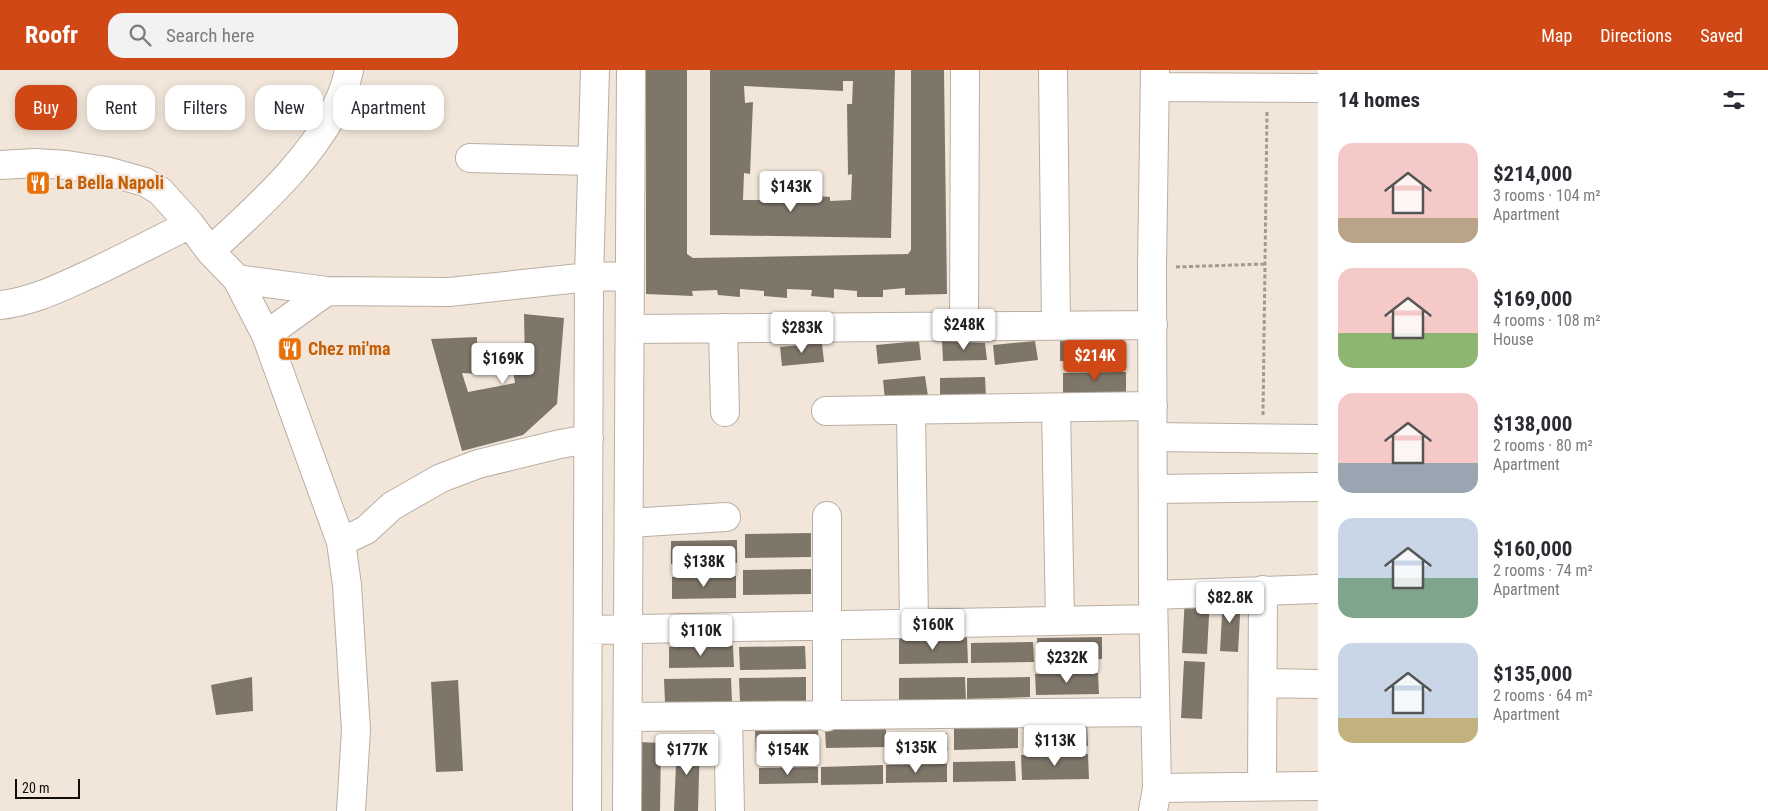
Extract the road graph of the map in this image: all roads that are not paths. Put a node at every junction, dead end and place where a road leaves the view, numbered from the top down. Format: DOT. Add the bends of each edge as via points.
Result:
graph roads {
  1 [pos="349,70"];
  2 [pos="595,70"];
  3 [pos="631,70"];
  4 [pos="965,70"];
  5 [pos="1053,70"];
  6 [pos="1155,79"];
  7 [pos="1318,88"];
  8 [pos="470,158"];
  9 [pos="592,161"];
  10 [pos="0,165"];
  11 [pos="190,224"];
  12 [pos="210,251"];
  13 [pos="630,276"];
  14 [pos="589,277"];
  15 [pos="237,279"];
  16 [pos="327,291"];
  17 [pos="0,305"];
  18 [pos="1056,324"];
  19 [pos="964,325"];
  20 [pos="1153,325"];
  21 [pos="723,328"];
  22 [pos="630,329"];
  23 [pos="266,335"];
  24 [pos="1153,406"];
  25 [pos="1056,408"];
  26 [pos="911,410"];
  27 [pos="826,411"];
  28 [pos="725,412"];
  29 [pos="1153,437"];
  30 [pos="589,439"];
  31 [pos="1318,439"];
  32 [pos="1318,487"];
  33 [pos="1153,489"];
  34 [pos="827,516"];
  35 [pos="726,517"];
  36 [pos="629,523"];
  37 [pos="341,542"];
  38 [pos="1318,589"];
  39 [pos="1263,590"];
  40 [pos="1153,607"];
  41 [pos="1060,621"];
  42 [pos="914,623"];
  43 [pos="827,625"];
  44 [pos="628,628"];
  45 [pos="589,630"];
  46 [pos="1263,683"];
  47 [pos="1318,684"];
  48 [pos="1154,712"];
  49 [pos="827,716"];
  50 [pos="628,717"];
  51 [pos="728,717"];
  52 [pos="1262,786"];
  53 [pos="1318,786"];
  54 [pos="1155,800"];
  55 [pos="351,811"];
  56 [pos="588,811"];
  57 [pos="627,811"];
  58 [pos="730,811"];
  1 -- 12 [label="street" via="332,114 310,149 251,214"];
  2 -- 9 [label="street"];
  3 -- 13 [label="street"];
  4 -- 19 [label="street"];
  5 -- 18 [label="street"];
  6 -- 7 [label="street" via="1268,89"];
  6 -- 20 [label="street"];
  8 -- 9 [label="street"];
  9 -- 14 [label="street"];
  10 -- 11 [label="street" via="67,165 134,178 160,192"];
  11 -- 12 [label="street"];
  11 -- 17 [label="street" via="68,284 19,303"];
  12 -- 15 [label="street"];
  13 -- 14 [label="street"];
  13 -- 22 [label="street"];
  14 -- 16 [label="street" via="449,292"];
  14 -- 30 [label="street"];
  15 -- 16 [label="street"];
  15 -- 23 [label="street"];
  16 -- 23 [label="street"];
  18 -- 19 [label="street"];
  18 -- 20 [label="street"];
  19 -- 21 [label="street"];
  20 -- 24 [label="street"];
  21 -- 22 [label="street"];
  21 -- 28 [label="street"];
  22 -- 36 [label="street"];
  23 -- 37 [label="street"];
  24 -- 25 [label="street"];
  24 -- 29 [label="street"];
  25 -- 26 [label="street"];
  25 -- 41 [label="street"];
  26 -- 27 [label="street"];
  26 -- 42 [label="street"];
  29 -- 31 [label="street"];
  29 -- 33 [label="street"];
  30 -- 37 [label="street" via="478,464 441,478 392,506 366,530"];
  30 -- 45 [label="street"];
  32 -- 33 [label="street"];
  33 -- 40 [label="street"];
  34 -- 43 [label="street"];
  35 -- 36 [label="street"];
  36 -- 44 [label="street"];
  37 -- 55 [label="street" via="347,585 356,730"];
  38 -- 39 [label="street"];
  39 -- 40 [label="street"];
  39 -- 46 [label="street"];
  40 -- 41 [label="street"];
  40 -- 48 [label="street"];
  41 -- 42 [label="street"];
  42 -- 43 [label="street"];
  43 -- 44 [label="street"];
  43 -- 49 [label="street"];
  44 -- 45 [label="street"];
  44 -- 50 [label="street"];
  45 -- 56 [label="street"];
  46 -- 47 [label="street"];
  46 -- 52 [label="street"];
  48 -- 49 [label="street"];
  48 -- 54 [label="street"];
  49 -- 51 [label="street"];
  50 -- 51 [label="street"];
  50 -- 57 [label="street"];
  51 -- 58 [label="street"];
  52 -- 53 [label="street"];
  52 -- 54 [label="street"];
}
